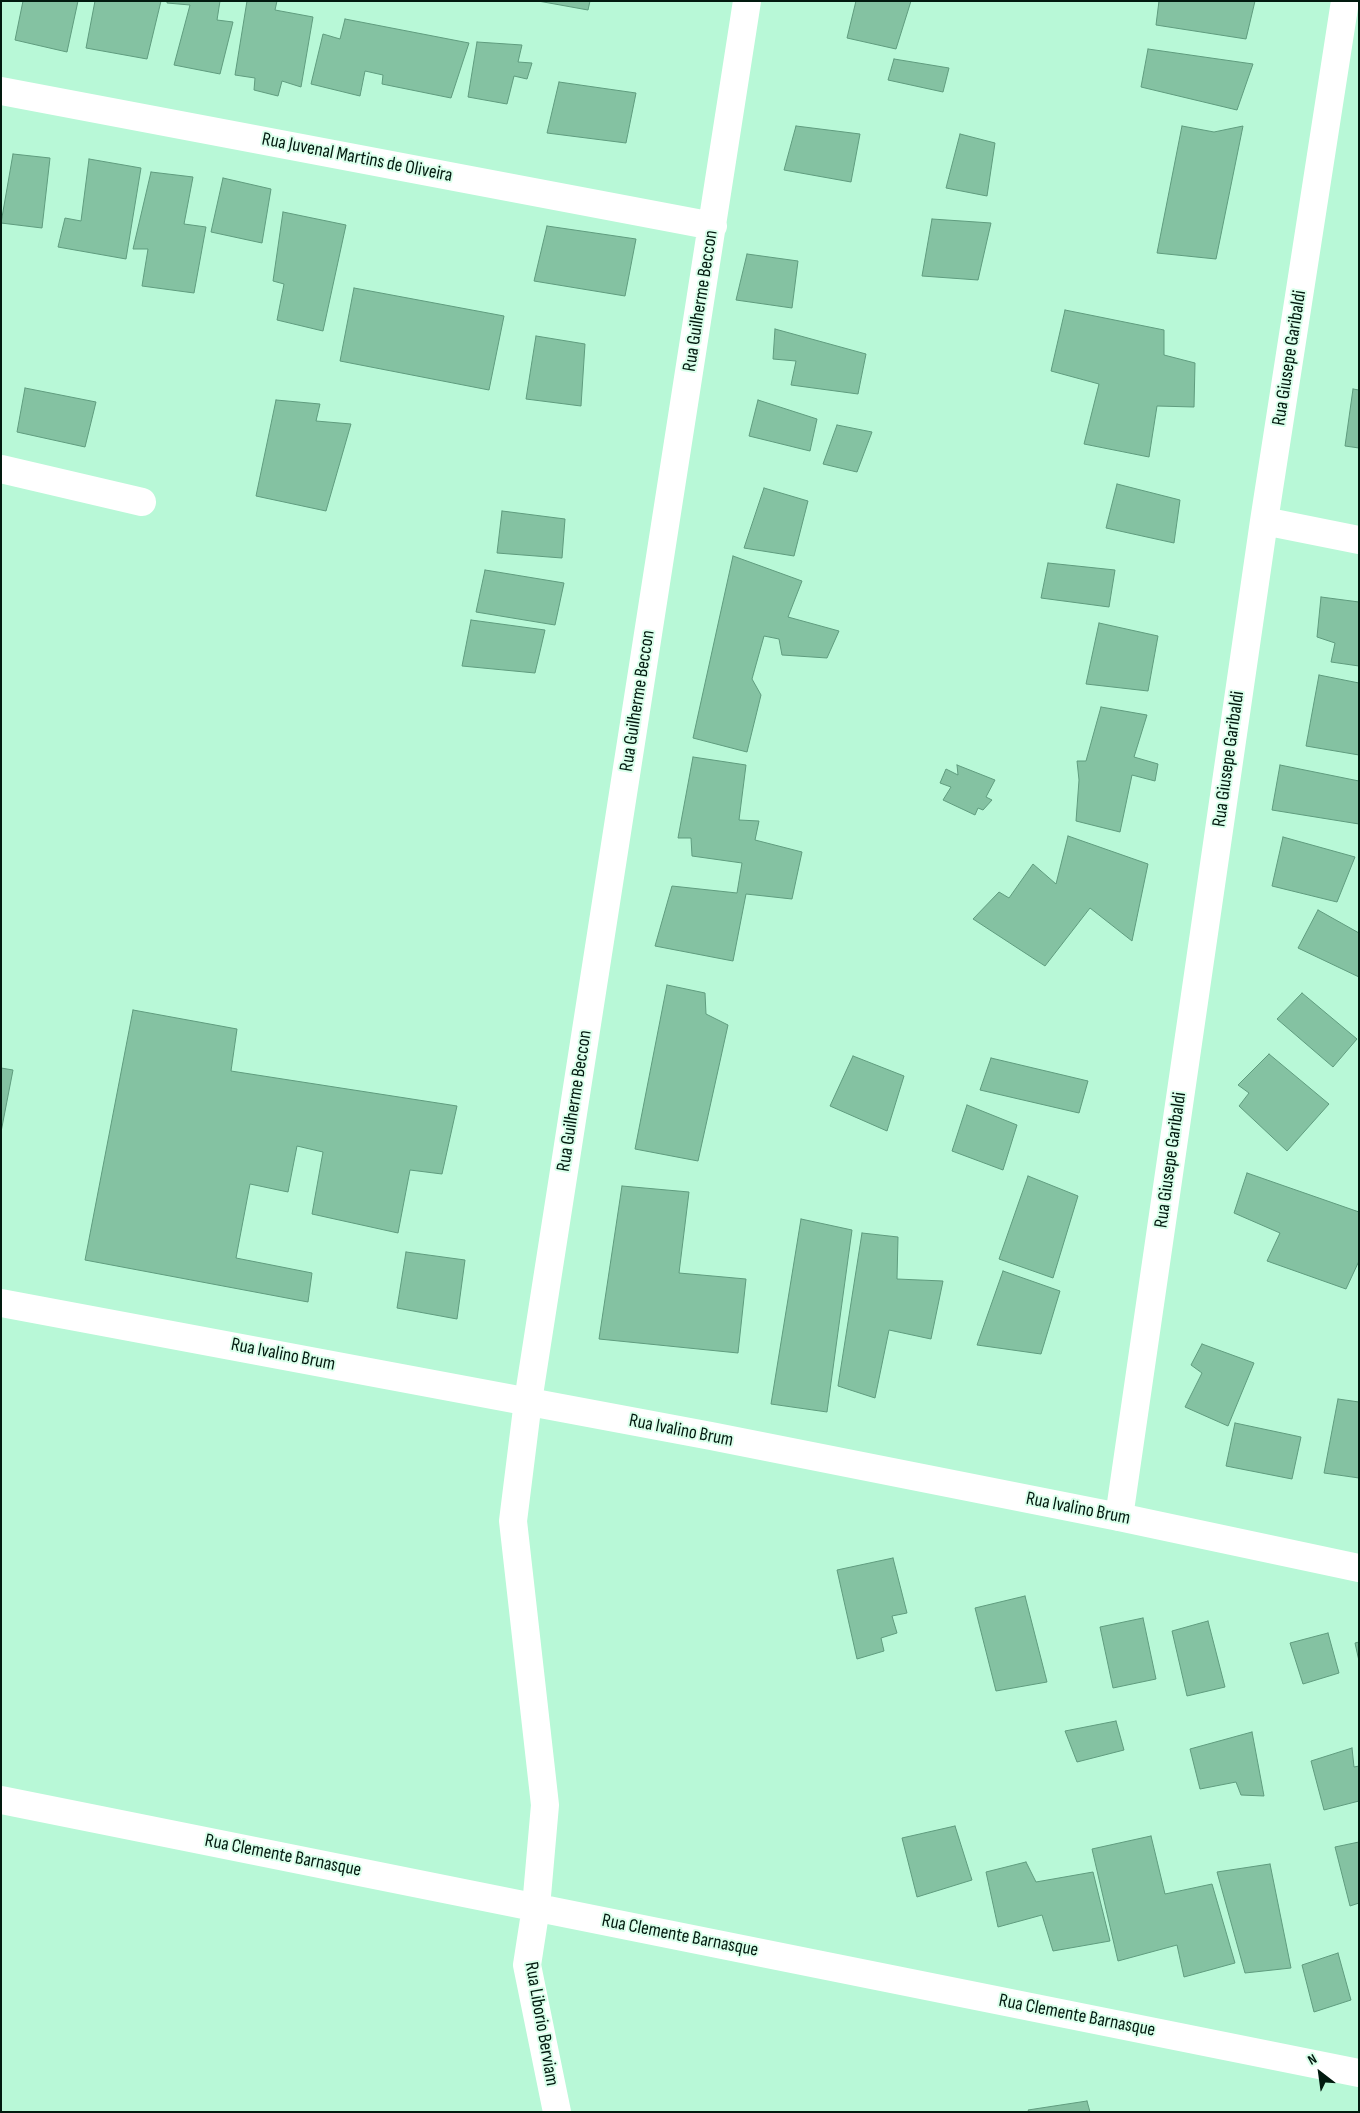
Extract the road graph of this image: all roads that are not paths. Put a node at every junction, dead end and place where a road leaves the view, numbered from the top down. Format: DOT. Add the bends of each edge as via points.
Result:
graph roads {
  1 [pos="748,1"];
  2 [pos="1345,1"];
  3 [pos="1,91"];
  4 [pos="713,226"];
  5 [pos="1,469"];
  6 [pos="142,502"];
  7 [pos="1264,521"];
  8 [pos="1359,540"];
  9 [pos="1,1303"];
  10 [pos="528,1401"];
  11 [pos="1119,1517"];
  12 [pos="1359,1568"];
  13 [pos="1,1800"];
  14 [pos="536,1907"];
  15 [pos="1359,2074"];
  16 [pos="557,2112"];
  1 -- 4 [label="street, Rua Guilherme Beccon"];
  2 -- 7 [label="street, Rua Giusepe Garibaldi"];
  3 -- 4 [label="street, Rua Juvenal Martins de Oliveira"];
  4 -- 10 [label="street, Rua Guilherme Beccon"];
  5 -- 6 [label="street"];
  7 -- 8 [label="street"];
  7 -- 11 [label="street, Rua Giusepe Garibaldi"];
  9 -- 10 [label="street, Rua Ivalino Brum"];
  10 -- 11 [label="street, Rua Ivalino Brum"];
  10 -- 14 [label="street, Rua Guilherme Beccon" via="513,1521 545,1805"];
  11 -- 12 [label="street, Rua Ivalino Brum"];
  13 -- 14 [label="street, Rua Clemente Barnasque"];
  14 -- 15 [label="street, Rua Clemente Barnasque"];
  14 -- 16 [label="street, Rua Liborio Berviam" via="527,1965"];
}
